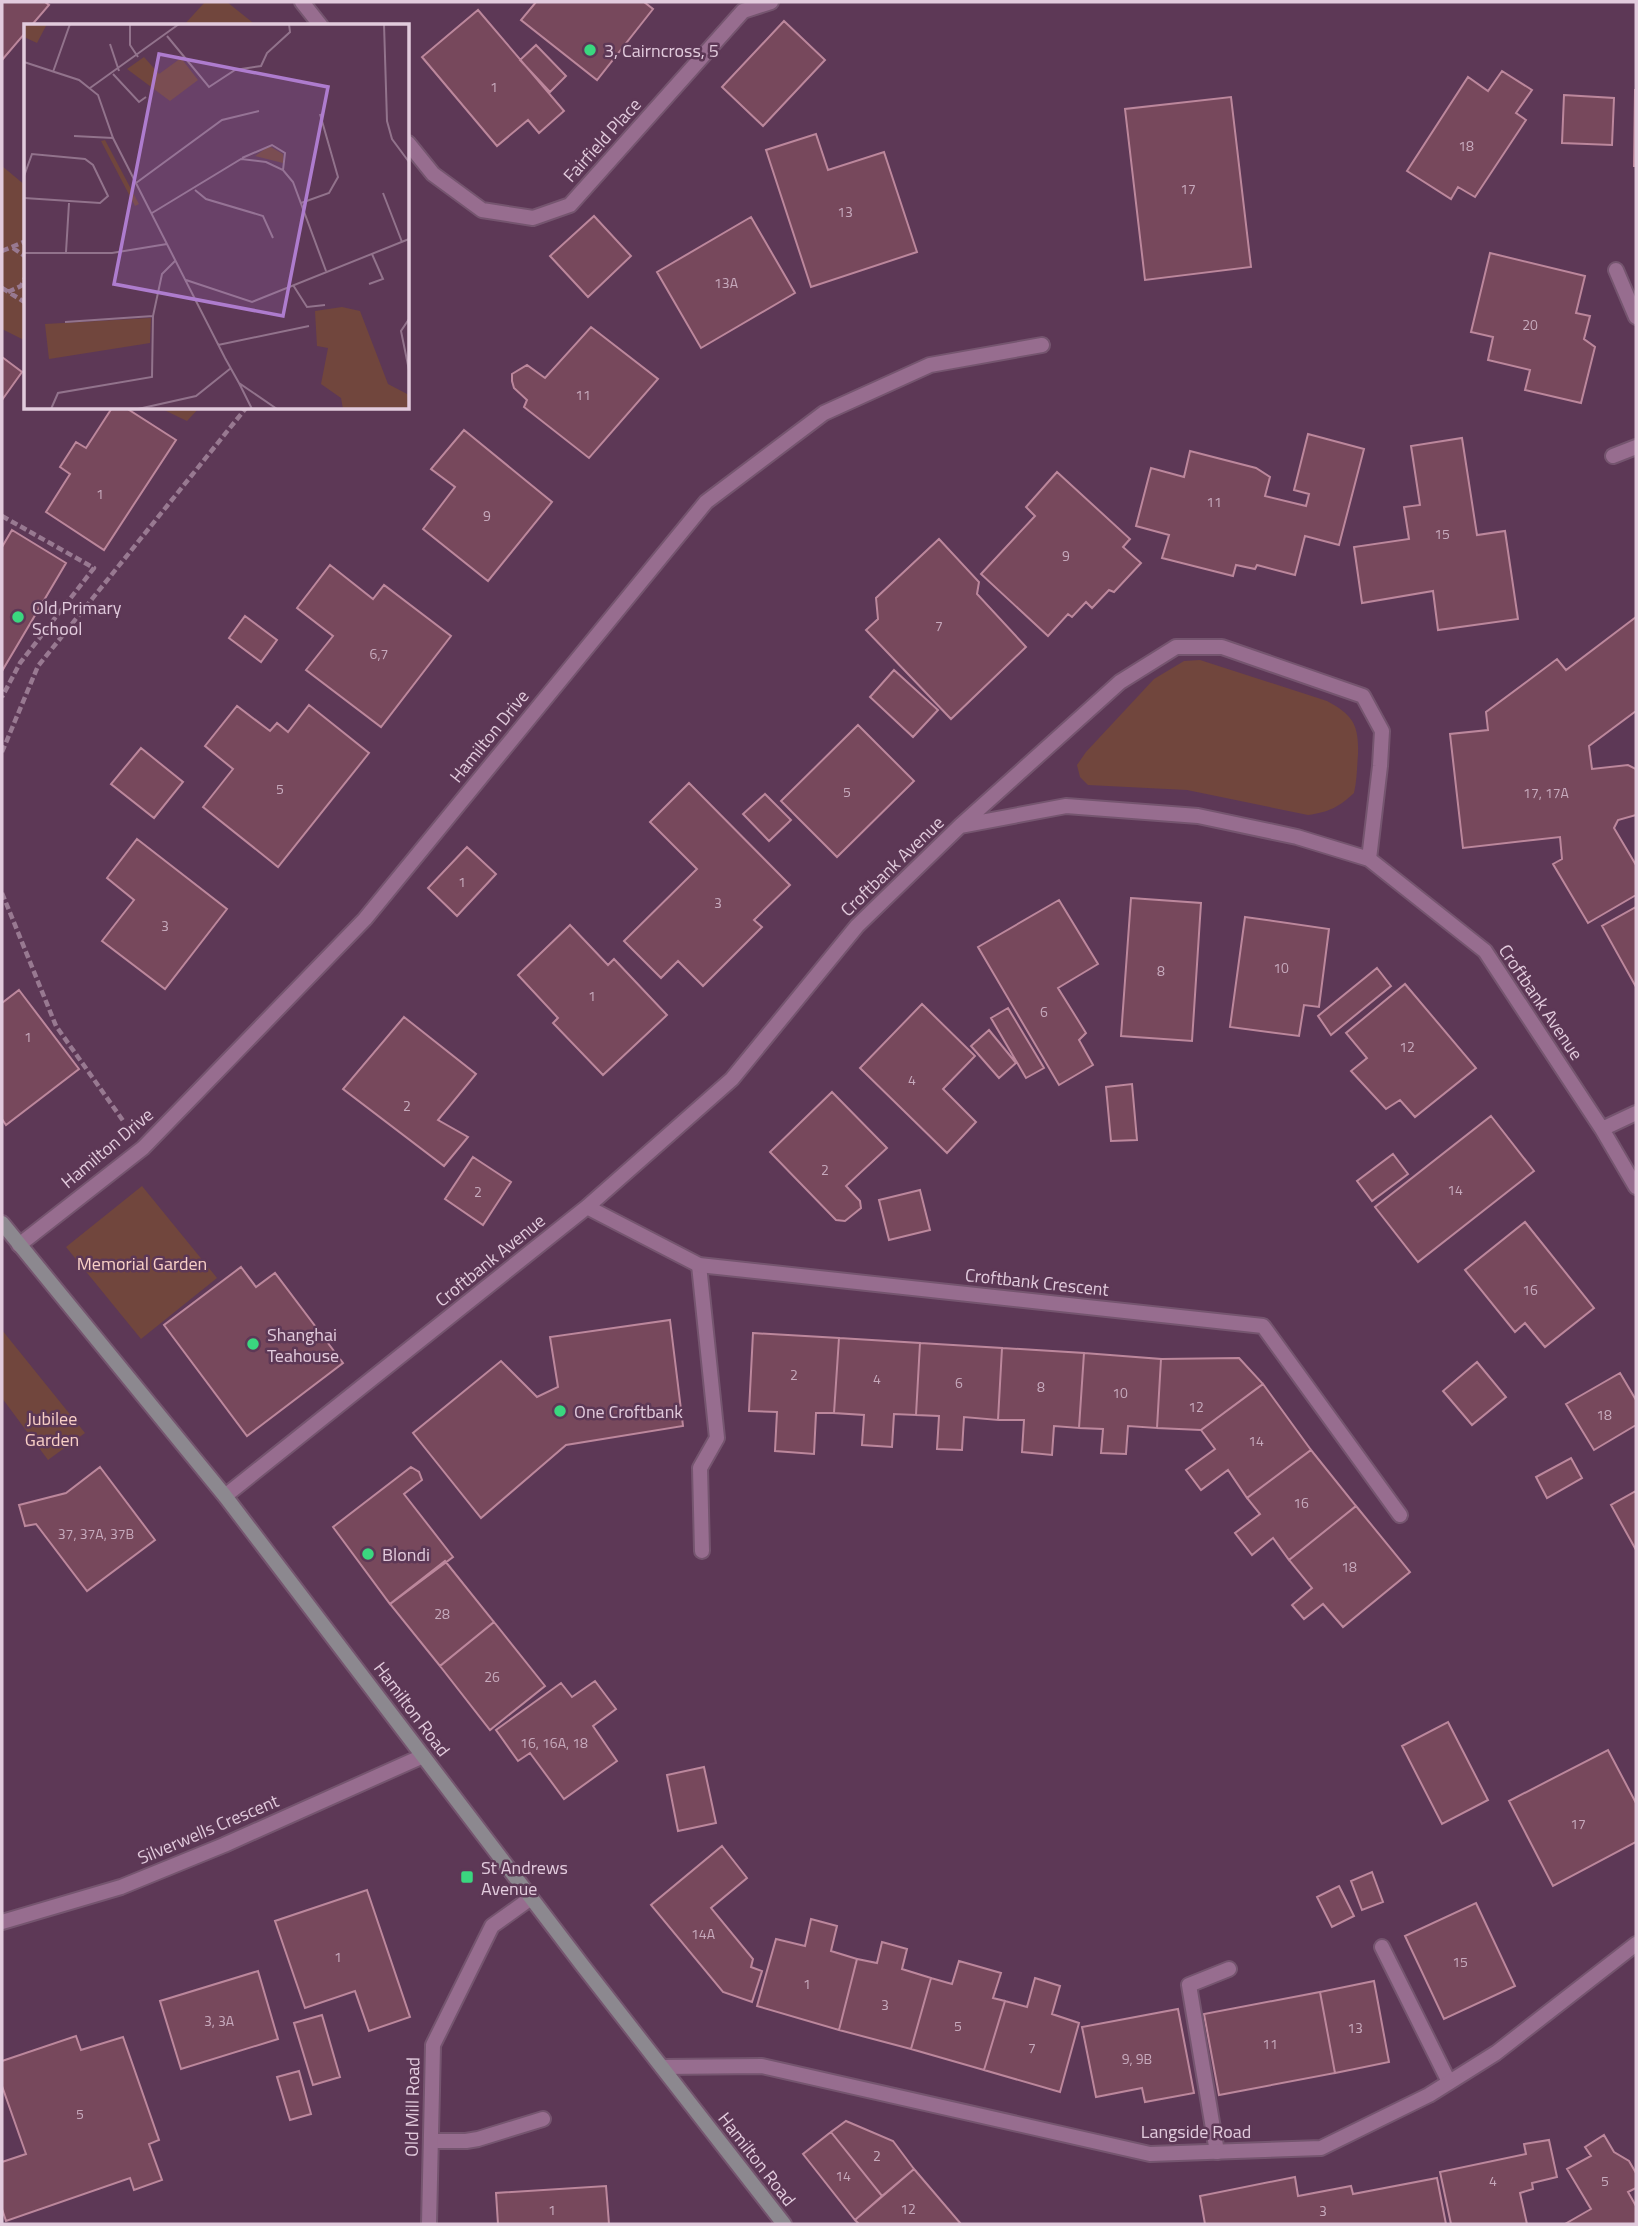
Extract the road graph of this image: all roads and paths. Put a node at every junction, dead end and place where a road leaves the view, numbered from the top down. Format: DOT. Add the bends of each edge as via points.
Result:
graph roads {
  1 [pos="303,2"];
  2 [pos="771,2"];
  3 [pos="320,24"];
  4 [pos="410,145"];
  5 [pos="24,242"];
  6 [pos="13,248"];
  7 [pos="2,251"];
  8 [pos="24,256"];
  9 [pos="1616,270"];
  10 [pos="24,280"];
  11 [pos="2,288"];
  12 [pos="8,292"];
  13 [pos="24,302"];
  14 [pos="1636,317"];
  15 [pos="1042,345"];
  16 [pos="244,410"];
  17 [pos="1636,447"];
  18 [pos="1613,456"];
  19 [pos="2,516"];
  20 [pos="2,697"];
  21 [pos="2,752"];
  22 [pos="960,826"];
  23 [pos="1368,859"];
  24 [pos="2,893"];
  25 [pos="1636,1113"];
  26 [pos="1602,1129"];
  27 [pos="142,1148"];
  28 [pos="1636,1187"];
  29 [pos="587,1207"];
  30 [pos="2,1223"];
  31 [pos="19,1245"];
  32 [pos="699,1265"];
  33 [pos="225,1496"];
  34 [pos="1401,1515"];
  35 [pos="702,1551"];
  36 [pos="423,1756"];
  37 [pos="531,1898"];
  38 [pos="2,1922"];
  39 [pos="1636,1944"];
  40 [pos="1382,1947"];
  41 [pos="1229,1969"];
  42 [pos="662,2067"];
  43 [pos="1449,2082"];
  44 [pos="543,2119"];
  45 [pos="431,2141"];
  46 [pos="1217,2152"];
  47 [pos="429,2224"];
  48 [pos="784,2224"];
  1 -- 3 [label="street"];
  2 -- 4 [label="street, Fairfield Place" via="743,11 570,205 533,218 482,210 433,174"];
  5 -- 6 [label="path"];
  6 -- 7 [label="path"];
  6 -- 8 [label="path"];
  9 -- 14 [label="street"];
  10 -- 12 [label="path"];
  11 -- 12 [label="path"];
  12 -- 13 [label="path"];
  15 -- 27 [label="street, Hamilton Drive" via="930,365 824,413 706,502 365,919"];
  16 -- 21 [label="path" via="38,666"];
  17 -- 18 [label="street"];
  19 -- 20 [label="path" via="94,568 20,663"];
  22 -- 23 [label="street, Croftbank Avenue" via="1066,806 1198,816 1297,837"];
  22 -- 23 [label="street" via="1119,682 1176,647 1222,647 1363,696 1382,731"];
  22 -- 29 [label="street, Croftbank Avenue" via="857,926 732,1079"];
  23 -- 26 [label="street, Croftbank Avenue" via="1485,951"];
  24 -- 27 [label="path" via="55,1026"];
  25 -- 26 [label="street"];
  26 -- 28 [label="street, Croftbank Avenue"];
  27 -- 31 [label="street, Hamilton Drive"];
  29 -- 32 [label="street, Croftbank Crescent"];
  29 -- 33 [label="street, Croftbank Avenue"];
  30 -- 31 [label="main road, Hamilton Road"];
  31 -- 33 [label="main road, Hamilton Road"];
  32 -- 34 [label="street, Croftbank Crescent" via="1263,1326"];
  32 -- 35 [label="street" via="717,1438 701,1468"];
  33 -- 36 [label="main road, Hamilton Road"];
  36 -- 37 [label="main road, Hamilton Road"];
  36 -- 38 [label="street, Silverwells Crescent" via="121,1887"];
  37 -- 42 [label="main road, Hamilton Road"];
  37 -- 45 [label="street, Old Mill Road" via="492,1926 433,2045"];
  39 -- 43 [label="street, Langside Road" via="1496,2053"];
  40 -- 43 [label="street"];
  41 -- 46 [label="street" via="1189,1985"];
  42 -- 46 [label="street, Langside Road" via="762,2066 1150,2154"];
  42 -- 48 [label="main road, Hamilton Road"];
  43 -- 46 [label="street, Langside Road" via="1321,2148"];
  44 -- 45 [label="street" via="478,2139"];
  45 -- 47 [label="street, Old Mill Road"];
}
